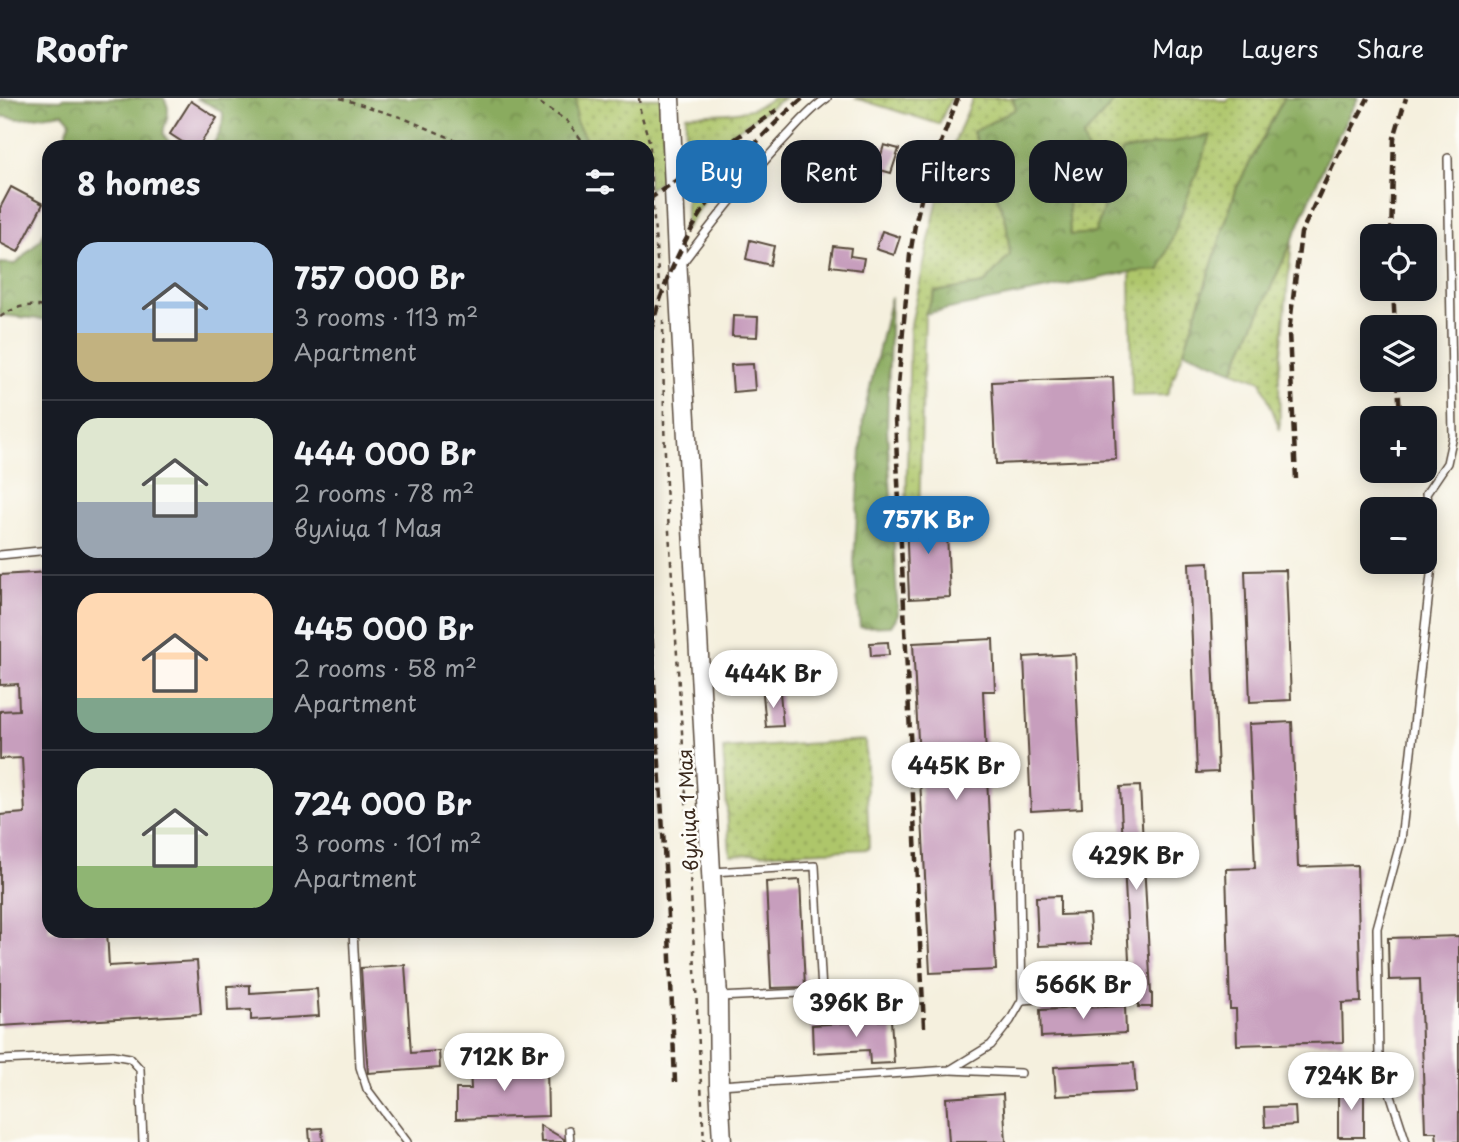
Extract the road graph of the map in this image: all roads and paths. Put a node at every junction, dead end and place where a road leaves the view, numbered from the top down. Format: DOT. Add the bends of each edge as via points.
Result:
graph roads {
  1 [pos="340,98"];
  2 [pos="532,98"];
  3 [pos="639,98"];
  4 [pos="670,98"];
  5 [pos="827,98"];
  6 [pos="455,140"];
  7 [pos="582,140"];
  8 [pos="649,140"];
  9 [pos="1448,158"];
  10 [pos="654,228"];
  11 [pos="678,270"];
  12 [pos="42,306"];
  13 [pos="0,317"];
  14 [pos="42,551"];
  15 [pos="0,555"];
  16 [pos="1019,831"];
  17 [pos="712,872"];
  18 [pos="353,938"];
  19 [pos="1116,994"];
  20 [pos="719,998"];
  21 [pos="1022,1000"];
  22 [pos="0,1060"];
  23 [pos="950,1070"];
  24 [pos="1021,1073"];
  25 [pos="719,1085"];
  26 [pos="569,1130"];
  27 [pos="143,1142"];
  28 [pos="407,1142"];
  29 [pos="570,1142"];
  30 [pos="704,1142"];
  31 [pos="722,1142"];
  32 [pos="1406,1142"];
  1 -- 6 [label="path"];
  2 -- 7 [label="path" via="567,121"];
  3 -- 8 [label="path"];
  4 -- 11 [label="street, вуліца 1 Мая"];
  5 -- 11 [label="lane" via="775,148"];
  9 -- 32 [label="lane" via="1453,436 1447,463 1426,494 1433,557 1403,827 1377,928 1379,1059"];
  10 -- 30 [label="path" via="663,312 666,485"];
  11 -- 17 [label="street, вуліца 1 Мая"];
  12 -- 13 [label="path" via="13,308"];
  14 -- 15 [label="lane"];
  16 -- 21 [label="lane"];
  17 -- 20 [label="street, вуліца 1 Мая"];
  17 -- 20 [label="lane" via="815,866 820,954 822,992"];
  18 -- 28 [label="lane" via="360,1067 367,1089"];
  19 -- 21 [label="lane"];
  20 -- 25 [label="street, вуліца 1 Мая"];
  21 -- 23 [label="lane" via="991,1045"];
  22 -- 27 [label="lane" via="130,1058 140,1069"];
  23 -- 24 [label="lane"];
  23 -- 25 [label="lane"];
  25 -- 31 [label="street, вуліца 1 Мая"];
  26 -- 29 [label="lane"];
}
